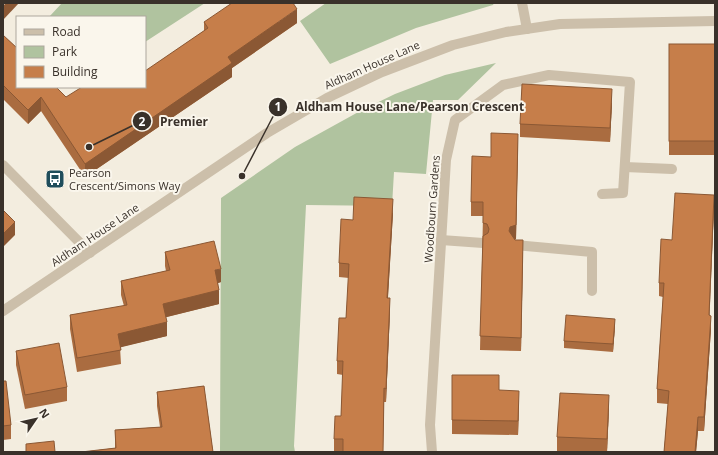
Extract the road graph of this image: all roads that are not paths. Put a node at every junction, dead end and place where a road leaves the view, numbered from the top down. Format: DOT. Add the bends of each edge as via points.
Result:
graph roads {
  1 [pos="522,3"];
  2 [pos="715,21"];
  3 [pos="527,29"];
  4 [pos="3,165"];
  5 [pos="625,167"];
  6 [pos="672,169"];
  7 [pos="602,194"];
  8 [pos="441,240"];
  9 [pos="483,243"];
  10 [pos="515,245"];
  11 [pos="90,253"];
  12 [pos="592,291"];
  13 [pos="3,311"];
  14 [pos="432,452"];
  1 -- 3 [label="street"];
  2 -- 3 [label="street, Aldham House Lane" via="560,24"];
  3 -- 11 [label="street, Aldham House Lane" via="498,34 429,53 327,98 266,133"];
  4 -- 11 [label="street"];
  5 -- 6 [label="street"];
  5 -- 7 [label="street, Woodbourn Gardens" via="623,193"];
  5 -- 8 [label="street, Woodbourn Gardens" via="630,82 550,75 503,85 455,120 446,160"];
  8 -- 9 [label="street"];
  8 -- 14 [label="street, Woodbourn Gardens" via="430,425"];
  10 -- 12 [label="street" via="592,252"];
  11 -- 13 [label="street, Aldham House Lane"];
}
